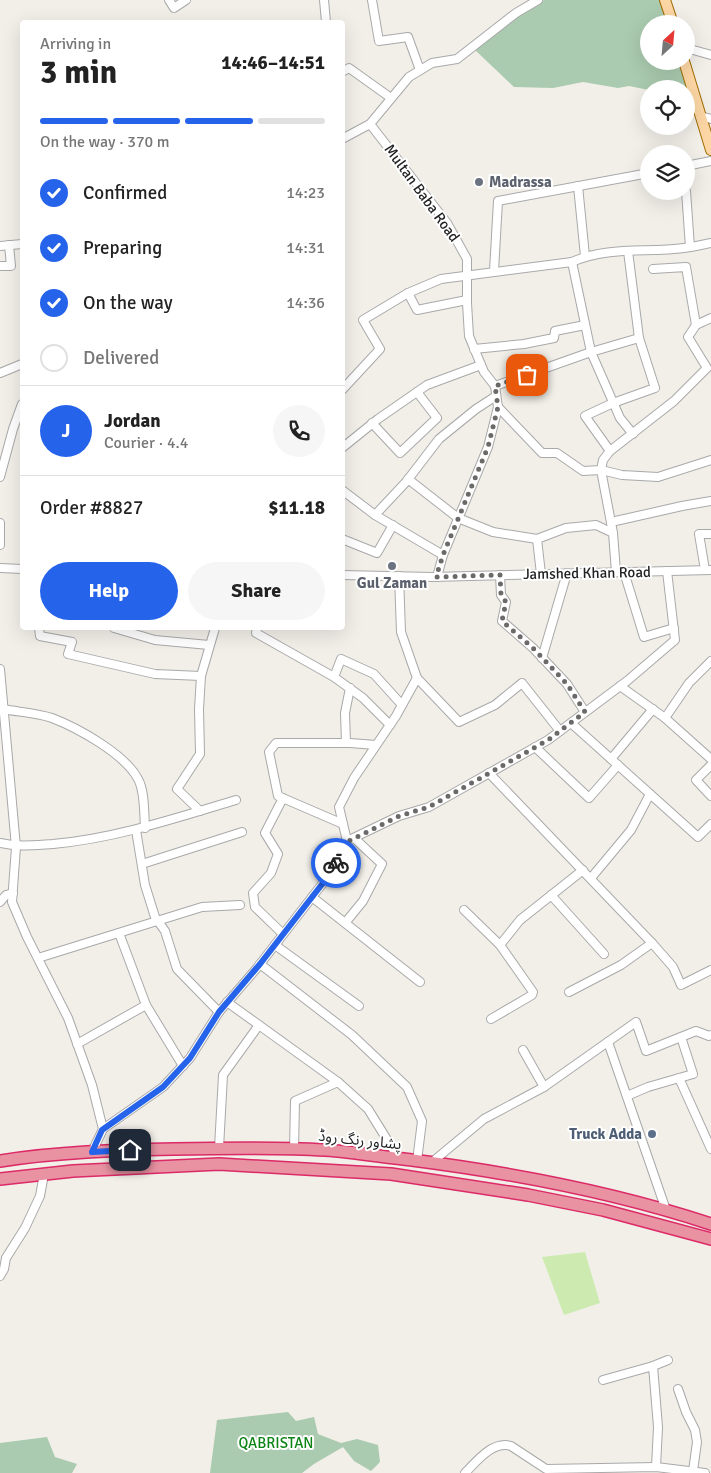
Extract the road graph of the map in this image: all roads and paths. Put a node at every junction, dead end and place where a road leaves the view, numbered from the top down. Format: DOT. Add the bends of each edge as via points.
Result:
graph roads {
  1 [pos="169,0"];
  2 [pos="186,0"];
  3 [pos="324,0"];
  4 [pos="372,0"];
  5 [pos="538,0"];
  6 [pos="665,0"];
  7 [pos="670,15"];
  8 [pos="326,20"];
  9 [pos="695,51"];
  10 [pos="711,55"];
  11 [pos="345,70"];
  12 [pos="420,70"];
  13 [pos="687,70"];
  14 [pos="391,98"];
  15 [pos="700,116"];
  16 [pos="711,119"];
  17 [pos="370,124"];
  18 [pos="345,136"];
  19 [pos="711,150"];
  20 [pos="711,161"];
  21 [pos="695,164"];
  22 [pos="640,175"];
  23 [pos="578,186"];
  24 [pos="687,200"];
  25 [pos="711,243"];
  26 [pos="20,244"];
  27 [pos="9,245"];
  28 [pos="0,246"];
  29 [pos="690,247"];
  30 [pos="628,251"];
  31 [pos="585,256"];
  32 [pos="572,262"];
  33 [pos="0,266"];
  34 [pos="653,269"];
  35 [pos="494,271"];
  36 [pos="467,275"];
  37 [pos="408,293"];
  38 [pos="467,300"];
  39 [pos="711,318"];
  40 [pos="585,325"];
  41 [pos="696,325"];
  42 [pos="638,338"];
  43 [pos="474,349"];
  44 [pos="591,352"];
  45 [pos="20,365"];
  46 [pos="481,365"];
  47 [pos="0,374"];
  48 [pos="495,386"];
  49 [pos="345,387"];
  50 [pos="417,392"];
  51 [pos="496,396"];
  52 [pos="613,403"];
  53 [pos="498,407"];
  54 [pos="20,410"];
  55 [pos="372,423"];
  56 [pos="633,434"];
  57 [pos="345,446"];
  58 [pos="610,451"];
  59 [pos="711,460"];
  60 [pos="601,470"];
  61 [pos="0,477"];
  62 [pos="408,479"];
  63 [pos="345,492"];
  64 [pos="711,501"];
  65 [pos="375,515"];
  66 [pos="458,518"];
  67 [pos="611,522"];
  68 [pos="0,523"];
  69 [pos="393,525"];
  70 [pos="613,533"];
  71 [pos="711,534"];
  72 [pos="537,539"];
  73 [pos="345,540"];
  74 [pos="0,545"];
  75 [pos="443,555"];
  76 [pos="0,568"];
  77 [pos="20,569"];
  78 [pos="708,570"];
  79 [pos="667,571"];
  80 [pos="620,572"];
  81 [pos="568,573"];
  82 [pos="541,574"];
  83 [pos="345,575"];
  84 [pos="500,575"];
  85 [pos="399,576"];
  86 [pos="436,577"];
  87 [pos="674,628"];
  88 [pos="39,630"];
  89 [pos="121,630"];
  90 [pos="214,630"];
  91 [pos="256,630"];
  92 [pos="209,645"];
  93 [pos="542,658"];
  94 [pos="711,661"];
  95 [pos="0,669"];
  96 [pos="200,676"];
  97 [pos="334,677"];
  98 [pos="418,678"];
  99 [pos="1,680"];
  100 [pos="620,686"];
  101 [pos="350,688"];
  102 [pos="402,705"];
  103 [pos="3,709"];
  104 [pos="652,709"];
  105 [pos="585,712"];
  106 [pos="665,718"];
  107 [pos="571,723"];
  108 [pos="390,725"];
  109 [pos="560,731"];
  110 [pos="346,743"];
  111 [pos="376,745"];
  112 [pos="535,747"];
  113 [pos="711,759"];
  114 [pos="615,762"];
  115 [pos="711,765"];
  116 [pos="0,772"];
  117 [pos="489,773"];
  118 [pos="9,774"];
  119 [pos="650,794"];
  120 [pos="711,796"];
  121 [pos="282,798"];
  122 [pos="236,800"];
  123 [pos="200,811"];
  124 [pos="343,824"];
  125 [pos="711,824"];
  126 [pos="145,828"];
  127 [pos="136,830"];
  128 [pos="242,832"];
  129 [pos="351,840"];
  130 [pos="0,843"];
  131 [pos="16,847"];
  132 [pos="142,864"];
  133 [pos="583,870"];
  134 [pos="591,878"];
  135 [pos="6,894"];
  136 [pos="551,895"];
  137 [pos="312,897"];
  138 [pos="0,902"];
  139 [pos="240,905"];
  140 [pos="464,910"];
  141 [pos="158,921"];
  142 [pos="345,923"];
  143 [pos="119,933"];
  144 [pos="283,934"];
  145 [pos="652,943"];
  146 [pos="275,945"];
  147 [pos="500,945"];
  148 [pos="604,954"];
  149 [pos="38,958"];
  150 [pos="260,964"];
  151 [pos="711,970"];
  152 [pos="420,982"];
  153 [pos="569,992"];
  154 [pos="227,1002"];
  155 [pos="146,1004"];
  156 [pos="359,1006"];
  157 [pos="219,1012"];
  158 [pos="491,1019"];
  159 [pos="259,1025"];
  160 [pos="711,1034"];
  161 [pos="681,1037"];
  162 [pos="608,1042"];
  163 [pos="77,1044"];
  164 [pos="523,1050"];
  165 [pos="183,1066"];
  166 [pos="679,1078"];
  167 [pos="338,1082"];
  168 [pos="544,1086"];
  169 [pos="627,1096"];
  170 [pos="102,1130"];
  171 [pos="219,1148"];
  172 [pos="711,1149"];
  173 [pos="294,1150"];
  174 [pos="92,1152"];
  175 [pos="399,1159"];
  176 [pos="0,1161"];
  177 [pos="417,1161"];
  178 [pos="431,1162"];
  179 [pos="44,1174"];
  180 [pos="0,1179"];
  181 [pos="666,1210"];
  182 [pos="711,1224"];
  183 [pos="711,1239"];
  184 [pos="0,1276"];
  185 [pos="668,1360"];
  186 [pos="653,1366"];
  187 [pos="603,1380"];
  188 [pos="678,1389"];
  189 [pos="656,1467"];
  190 [pos="693,1471"];
  191 [pos="465,1473"];
  192 [pos="705,1473"];
  1 -- 2 [label="street" via="174,8"];
  3 -- 8 [label="street"];
  4 -- 12 [label="street" via="379,41 408,36"];
  5 -- 12 [label="street" via="457,59 432,63"];
  6 -- 7 [label="main road"];
  9 -- 10 [label="street"];
  11 -- 14 [label="street" via="349,68"];
  12 -- 14 [label="street" via="409,76"];
  13 -- 15 [label="main road"];
  14 -- 17 [label="street"];
  15 -- 16 [label="street"];
  15 -- 19 [label="main road"];
  17 -- 18 [label="street"];
  17 -- 36 [label="street, Multan Baba Road" via="447,223 468,259"];
  20 -- 21 [label="street"];
  22 -- 23 [label="street"];
  23 -- 31 [label="street"];
  23 -- 35 [label="street" via="498,200"];
  24 -- 29 [label="street"];
  25 -- 29 [label="street"];
  26 -- 27 [label="street"];
  27 -- 28 [label="street"];
  27 -- 33 [label="street" via="11,266"];
  29 -- 30 [label="street"];
  30 -- 31 [label="street"];
  30 -- 42 [label="street"];
  31 -- 32 [label="street"];
  32 -- 35 [label="street"];
  32 -- 40 [label="street"];
  34 -- 41 [label="street" via="686,266"];
  35 -- 36 [label="street"];
  36 -- 37 [label="street" via="441,279"];
  36 -- 38 [label="street, Multan Baba Road"];
  37 -- 38 [label="street" via="417,310"];
  37 -- 49 [label="street" via="363,320 380,348"];
  38 -- 43 [label="street, Multan Baba Road" via="469,336"];
  39 -- 41 [label="street"];
  40 -- 43 [label="street" via="554,330 554,338"];
  40 -- 44 [label="street"];
  41 -- 56 [label="street" via="688,337 707,368 674,401"];
  42 -- 44 [label="street"];
  42 -- 52 [label="street" via="655,388"];
  43 -- 46 [label="street, Multan Baba Road"];
  44 -- 48 [label="street"];
  44 -- 52 [label="street"];
  45 -- 47 [label="street"];
  46 -- 48 [label="street, Multan Baba Road"];
  46 -- 50 [label="street"];
  48 -- 51 [label="street, Multan Baba Road"];
  50 -- 55 [label="street"];
  50 -- 55 [label="street" via="437,418 400,453"];
  51 -- 53 [label="street, Multan Baba Road"];
  51 -- 62 [label="street" via="439,439"];
  52 -- 56 [label="street"];
  52 -- 58 [label="street" via="585,416"];
  53 -- 60 [label="street" via="542,453 557,453 583,471"];
  53 -- 66 [label="street, Multan Baba Road" via="488,447"];
  54 -- 61 [label="street"];
  55 -- 57 [label="street"];
  56 -- 58 [label="street"];
  58 -- 60 [label="street"];
  59 -- 60 [label="street" via="658,477"];
  60 -- 67 [label="street"];
  62 -- 65 [label="street"];
  62 -- 66 [label="street"];
  63 -- 65 [label="street"];
  64 -- 67 [label="street"];
  65 -- 69 [label="street"];
  66 -- 72 [label="street" via="493,532"];
  66 -- 75 [label="street, Multan Baba Road"];
  67 -- 70 [label="street"];
  68 -- 74 [label="street"];
  69 -- 73 [label="street" via="378,553"];
  69 -- 75 [label="street"];
  70 -- 72 [label="street" via="596,525 566,528"];
  70 -- 80 [label="street"];
  71 -- 78 [label="street" via="700,534"];
  72 -- 82 [label="street"];
  75 -- 86 [label="street, Multan Baba Road"];
  76 -- 77 [label="street"];
  78 -- 79 [label="street, Jamshed Khan Road"];
  79 -- 80 [label="street, Jamshed Khan Road"];
  79 -- 87 [label="street"];
  80 -- 81 [label="street, Jamshed Khan Road"];
  80 -- 87 [label="street" via="644,637"];
  81 -- 82 [label="street, Jamshed Khan Road"];
  81 -- 93 [label="street"];
  82 -- 84 [label="street, Jamshed Khan Road"];
  83 -- 85 [label="street, Jamshed Khan Road"];
  84 -- 86 [label="street, Jamshed Khan Road"];
  84 -- 93 [label="street" via="501,595 506,602 502,621"];
  85 -- 86 [label="street, Jamshed Khan Road"];
  85 -- 98 [label="street" via="401,632"];
  87 -- 100 [label="street" via="676,640"];
  88 -- 96 [label="street" via="40,636 72,642 68,654 155,674"];
  89 -- 92 [label="street" via="155,640"];
  90 -- 92 [label="street"];
  91 -- 97 [label="street"];
  92 -- 96 [label="street"];
  93 -- 105 [label="street" via="567,684"];
  94 -- 106 [label="street" via="689,683"];
  95 -- 99 [label="street"];
  96 -- 123 [label="street" via="200,754 177,788"];
  97 -- 101 [label="street"];
  97 -- 102 [label="street" via="341,659 374,674"];
  98 -- 102 [label="street"];
  98 -- 109 [label="street" via="459,722 495,705 522,683"];
  99 -- 103 [label="street"];
  100 -- 104 [label="street"];
  100 -- 105 [label="street"];
  101 -- 108 [label="street"];
  101 -- 110 [label="street" via="345,713"];
  102 -- 108 [label="street"];
  103 -- 118 [label="street"];
  103 -- 126 [label="street" via="51,718 92,738 122,758 139,779"];
  104 -- 106 [label="street"];
  104 -- 114 [label="street"];
  105 -- 107 [label="street"];
  106 -- 113 [label="street"];
  107 -- 109 [label="street"];
  107 -- 114 [label="street"];
  108 -- 111 [label="street"];
  109 -- 112 [label="street"];
  110 -- 111 [label="street"];
  110 -- 121 [label="street" via="276,743 269,752 278,796"];
  111 -- 124 [label="street" via="339,807"];
  112 -- 114 [label="street" via="589,798"];
  112 -- 117 [label="street"];
  114 -- 119 [label="street"];
  115 -- 120 [label="street" via="696,780"];
  116 -- 118 [label="street"];
  117 -- 129 [label="street" via="429,807 399,816"];
  117 -- 133 [label="street"];
  118 -- 131 [label="street"];
  119 -- 125 [label="street" via="698,837"];
  119 -- 134 [label="street" via="631,830"];
  121 -- 124 [label="street"];
  121 -- 144 [label="street" via="265,833 278,854 271,873 253,893 255,906"];
  122 -- 123 [label="street"];
  123 -- 126 [label="street"];
  124 -- 129 [label="street"];
  126 -- 127 [label="street"];
  127 -- 131 [label="street" via="70,842"];
  127 -- 132 [label="street"];
  128 -- 132 [label="street"];
  129 -- 137 [label="street"];
  129 -- 142 [label="street" via="382,864 362,901"];
  130 -- 131 [label="street"];
  131 -- 135 [label="street"];
  132 -- 141 [label="street" via="145,885"];
  133 -- 134 [label="street"];
  133 -- 136 [label="street"];
  134 -- 145 [label="street"];
  135 -- 138 [label="street"];
  135 -- 149 [label="street"];
  136 -- 147 [label="street" via="520,920"];
  136 -- 148 [label="street"];
  137 -- 142 [label="street"];
  137 -- 144 [label="street"];
  139 -- 141 [label="street" via="202,907"];
  140 -- 147 [label="street"];
  141 -- 143 [label="street"];
  141 -- 157 [label="street" via="177,968"];
  142 -- 152 [label="street"];
  143 -- 149 [label="street"];
  143 -- 155 [label="street"];
  144 -- 146 [label="street"];
  145 -- 151 [label="street" via="673,967 681,985"];
  145 -- 153 [label="street" via="621,965"];
  146 -- 150 [label="street"];
  146 -- 156 [label="street"];
  147 -- 158 [label="street" via="534,994"];
  149 -- 163 [label="street" via="68,1018"];
  150 -- 154 [label="street"];
  150 -- 177 [label="street" via="352,1036 408,1088 422,1121"];
  154 -- 157 [label="street"];
  154 -- 159 [label="street"];
  155 -- 163 [label="street"];
  155 -- 165 [label="street"];
  157 -- 165 [label="street"];
  159 -- 167 [label="street"];
  159 -- 171 [label="street" via="223,1075"];
  160 -- 161 [label="street" via="696,1031"];
  161 -- 162 [label="street" via="646,1051 636,1022"];
  161 -- 166 [label="street" via="693,1074"];
  162 -- 168 [label="street"];
  162 -- 169 [label="street"];
  163 -- 170 [label="street" via="92,1085"];
  164 -- 168 [label="street"];
  165 -- 170 [label="street" via="163,1087"];
  166 -- 169 [label="street"];
  166 -- 172 [label="street"];
  167 -- 173 [label="street" via="295,1101"];
  167 -- 175 [label="street" via="368,1109"];
  168 -- 178 [label="street" via="484,1119"];
  169 -- 181 [label="street"];
  170 -- 174 [label="street"];
  171 -- 173 [label="highway, پشاور رنگ روڈ"];
  171 -- 174 [label="highway, پشاور رنگ روڈ"];
  173 -- 175 [label="highway, پشاور رنگ روڈ" via="326,1150"];
  174 -- 176 [label="highway, پشاور رنگ روڈ"];
  175 -- 177 [label="highway, پشاور رنگ روڈ"];
  177 -- 178 [label="highway, پشاور رنگ روڈ"];
  178 -- 181 [label="highway, پشاور رنگ روڈ" via="536,1179"];
  179 -- 180 [label="highway, پشاور رنگ روڈ"];
  179 -- 183 [label="highway, پشاور رنگ روڈ" via="219,1164 391,1174 603,1210"];
  179 -- 184 [label="street" via="40,1196 6,1258"];
  181 -- 182 [label="highway, پشاور رنگ روڈ"];
  185 -- 186 [label="street"];
  186 -- 187 [label="street"];
  186 -- 189 [label="street" via="658,1427"];
  188 -- 190 [label="street" via="695,1430 697,1442"];
  189 -- 190 [label="street"];
  189 -- 191 [label="street" via="546,1469 506,1444 487,1451"];
  190 -- 192 [label="street"];
}
